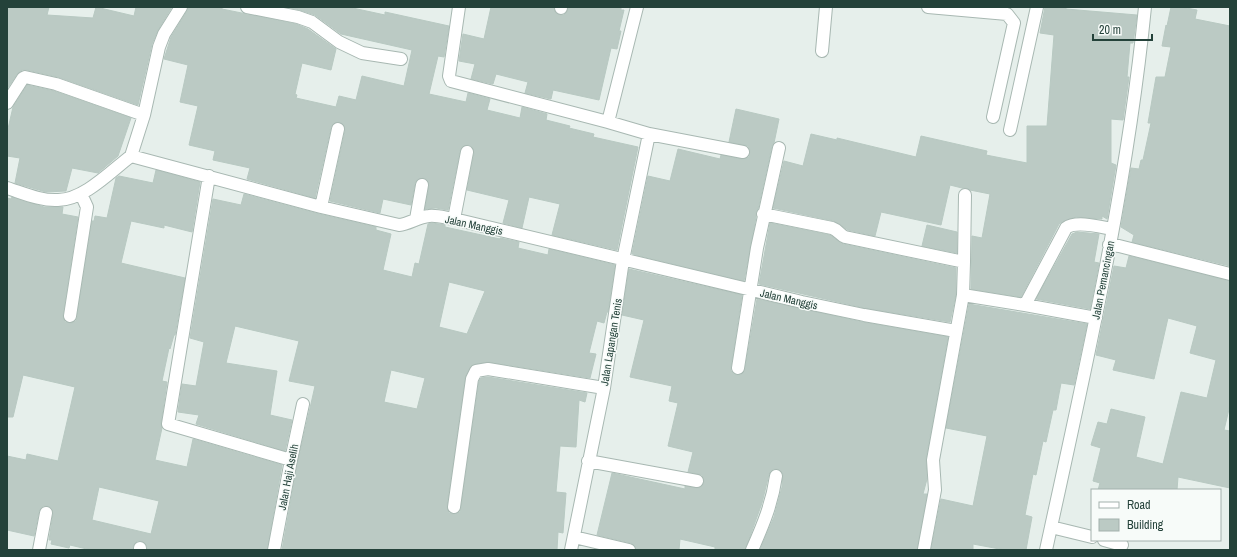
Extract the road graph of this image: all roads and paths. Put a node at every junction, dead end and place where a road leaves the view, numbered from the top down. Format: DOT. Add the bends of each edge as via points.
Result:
graph roads {
  1 [pos="181,7"];
  2 [pos="248,7"];
  3 [pos="459,7"];
  4 [pos="637,7"];
  5 [pos="826,7"];
  6 [pos="928,7"];
  7 [pos="1038,7"];
  8 [pos="1145,7"];
  9 [pos="953,8"];
  10 [pos="822,51"];
  11 [pos="400,60"];
  12 [pos="7,102"];
  13 [pos="144,115"];
  14 [pos="993,117"];
  15 [pos="608,122"];
  16 [pos="338,129"];
  17 [pos="1010,130"];
  18 [pos="650,134"];
  19 [pos="779,148"];
  20 [pos="468,152"];
  21 [pos="743,152"];
  22 [pos="130,156"];
  23 [pos="209,176"];
  24 [pos="422,185"];
  25 [pos="7,188"];
  26 [pos="81,194"];
  27 [pos="965,195"];
  28 [pos="321,207"];
  29 [pos="763,214"];
  30 [pos="416,219"];
  31 [pos="454,219"];
  32 [pos="1112,229"];
  33 [pos="1109,245"];
  34 [pos="623,260"];
  35 [pos="964,262"];
  36 [pos="1230,274"];
  37 [pos="750,289"];
  38 [pos="962,295"];
  39 [pos="1025,305"];
  40 [pos="70,316"];
  41 [pos="1096,318"];
  42 [pos="956,331"];
  43 [pos="738,368"];
  44 [pos="604,388"];
  45 [pos="303,404"];
  46 [pos="291,460"];
  47 [pos="588,461"];
  48 [pos="776,476"];
  49 [pos="697,481"];
  50 [pos="454,507"];
  51 [pos="46,512"];
  52 [pos="1051,527"];
  53 [pos="574,537"];
  54 [pos="1091,537"];
  55 [pos="1108,541"];
  56 [pos="1122,545"];
  57 [pos="924,549"];
  58 [pos="39,550"];
  59 [pos="274,550"];
  60 [pos="571,550"];
  61 [pos="629,550"];
  62 [pos="752,550"];
  63 [pos="1046,550"];
  1 -- 13 [label="street" via="159,47"];
  2 -- 11 [label="street" via="298,17 312,22 339,42 362,52"];
  3 -- 15 [label="street" via="449,76 451,81"];
  4 -- 15 [label="street"];
  5 -- 10 [label="street"];
  6 -- 9 [label="street"];
  7 -- 17 [label="street"];
  8 -- 32 [label="street, Jalan Pemancingan" via="1132,121"];
  9 -- 14 [label="street" via="1007,14 1014,23"];
  12 -- 13 [label="street" via="25,77 56,84"];
  13 -- 22 [label="street"];
  15 -- 18 [label="street"];
  16 -- 28 [label="street"];
  18 -- 21 [label="street"];
  18 -- 34 [label="street, Jalan Lapangan Tenis"];
  19 -- 29 [label="street"];
  20 -- 31 [label="street"];
  22 -- 23 [label="street, Jalan Manggis"];
  22 -- 26 [label="street"];
  23 -- 28 [label="street, Jalan Manggis"];
  23 -- 46 [label="street" via="168,424"];
  24 -- 30 [label="street"];
  25 -- 26 [label="street" via="43,199 59,200"];
  26 -- 40 [label="street" via="87,207"];
  27 -- 35 [label="street"];
  28 -- 30 [label="street, Jalan Manggis" via="398,225"];
  29 -- 35 [label="street" via="836,229 845,237"];
  29 -- 37 [label="street"];
  30 -- 31 [label="street, Jalan Manggis" via="429,216"];
  31 -- 34 [label="street, Jalan Manggis"];
  32 -- 33 [label="street, Jalan Pemancingan"];
  32 -- 39 [label="street" via="1077,224 1066,228"];
  33 -- 36 [label="street"];
  33 -- 41 [label="street, Jalan Pemancingan"];
  34 -- 37 [label="street, Jalan Manggis"];
  34 -- 44 [label="street, Jalan Lapangan Tenis"];
  35 -- 38 [label="street"];
  37 -- 42 [label="street, Jalan Manggis" via="837,310"];
  37 -- 43 [label="street"];
  38 -- 39 [label="street"];
  38 -- 42 [label="street"];
  39 -- 41 [label="street"];
  41 -- 52 [label="street, Jalan Pemancingan"];
  42 -- 57 [label="street" via="934,460 935,490"];
  44 -- 47 [label="street, Jalan Lapangan Tenis"];
  44 -- 50 [label="street" via="488,369 476,371 472,379"];
  45 -- 46 [label="street, Jalan Haji Aselih"];
  46 -- 59 [label="street, Jalan Haji Aselih"];
  47 -- 49 [label="street"];
  47 -- 53 [label="street, Jalan Lapangan Tenis"];
  48 -- 62 [label="street" via="768,513"];
  51 -- 58 [label="street"];
  52 -- 54 [label="street"];
  52 -- 63 [label="street, Jalan Pemancingan"];
  53 -- 60 [label="street, Jalan Lapangan Tenis"];
  53 -- 61 [label="street"];
  55 -- 56 [label="street"];
}
